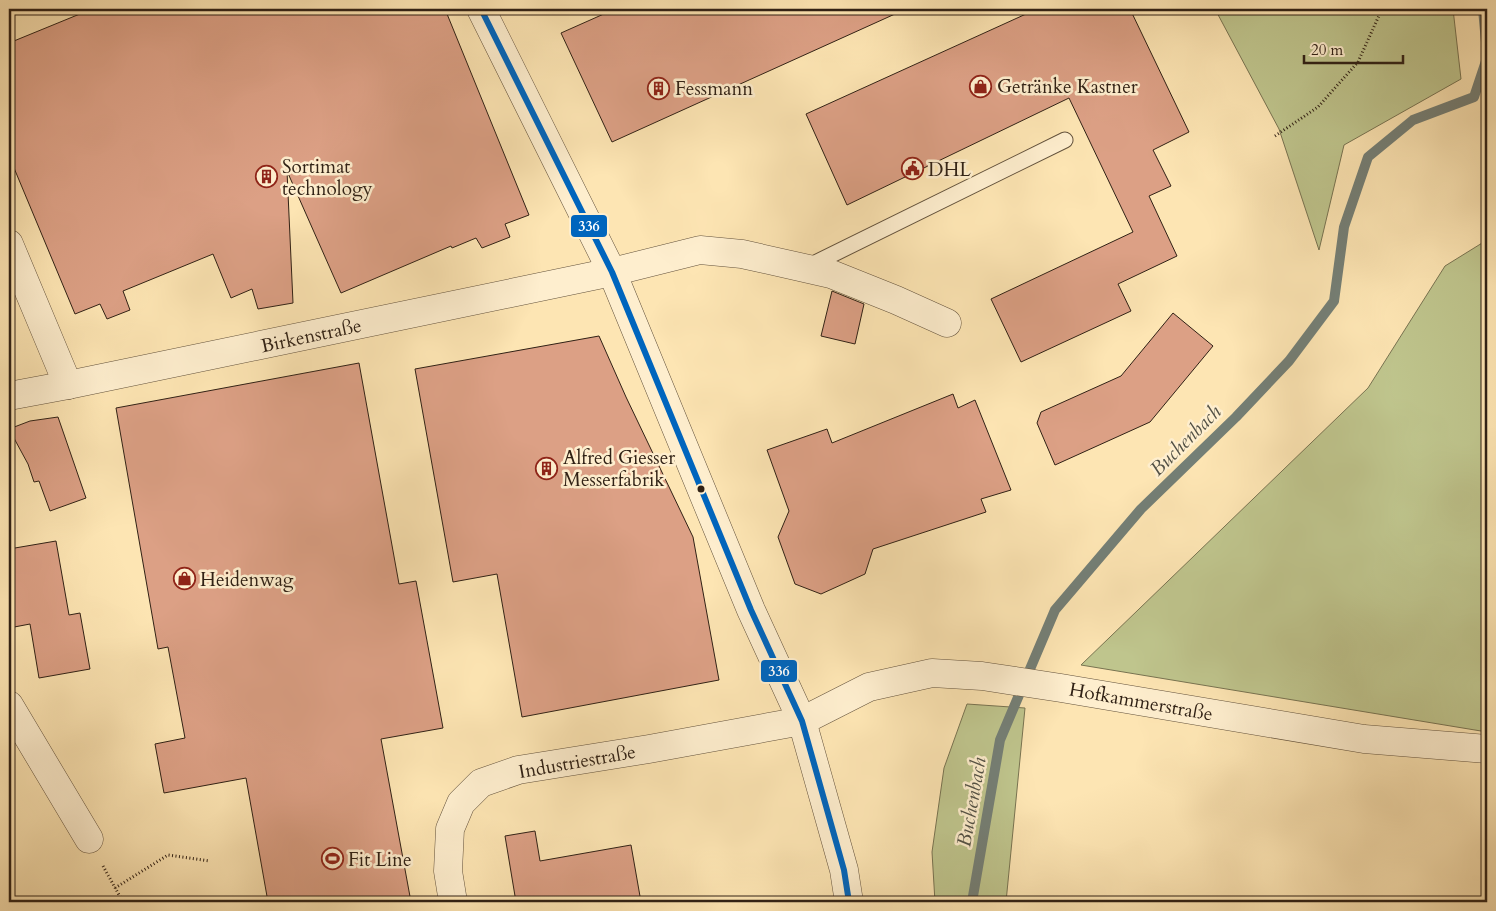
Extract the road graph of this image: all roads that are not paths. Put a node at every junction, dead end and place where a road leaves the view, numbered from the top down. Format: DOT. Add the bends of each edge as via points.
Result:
graph roads {
  1 [pos="481,9"];
  2 [pos="1065,140"];
  3 [pos="9,244"];
  4 [pos="807,267"];
  5 [pos="612,272"];
  6 [pos="947,324"];
  7 [pos="68,385"];
  8 [pos="9,396"];
  9 [pos="9,705"];
  10 [pos="802,721"];
  11 [pos="1487,750"];
  12 [pos="89,839"];
  13 [pos="453,902"];
  14 [pos="849,902"];
  1 -- 5 [label="street"];
  2 -- 4 [label="lane"];
  3 -- 7 [label="street"];
  4 -- 5 [label="street, Birkenstraße" via="742,254 700,250"];
  4 -- 6 [label="street, Birkenstraße" via="896,300"];
  5 -- 7 [label="street, Birkenstraße"];
  5 -- 10 [label="street" via="751,610"];
  7 -- 8 [label="street, Birkenstraße"];
  9 -- 12 [label="street"];
  10 -- 11 [label="street, Hofkammerstraße" via="869,687 932,673 982,676 1061,688 1364,739"];
  10 -- 13 [label="street, Industriestraße" via="518,770 481,783 461,803 450,829 448,871"];
  10 -- 14 [label="street" via="844,870"];
}
